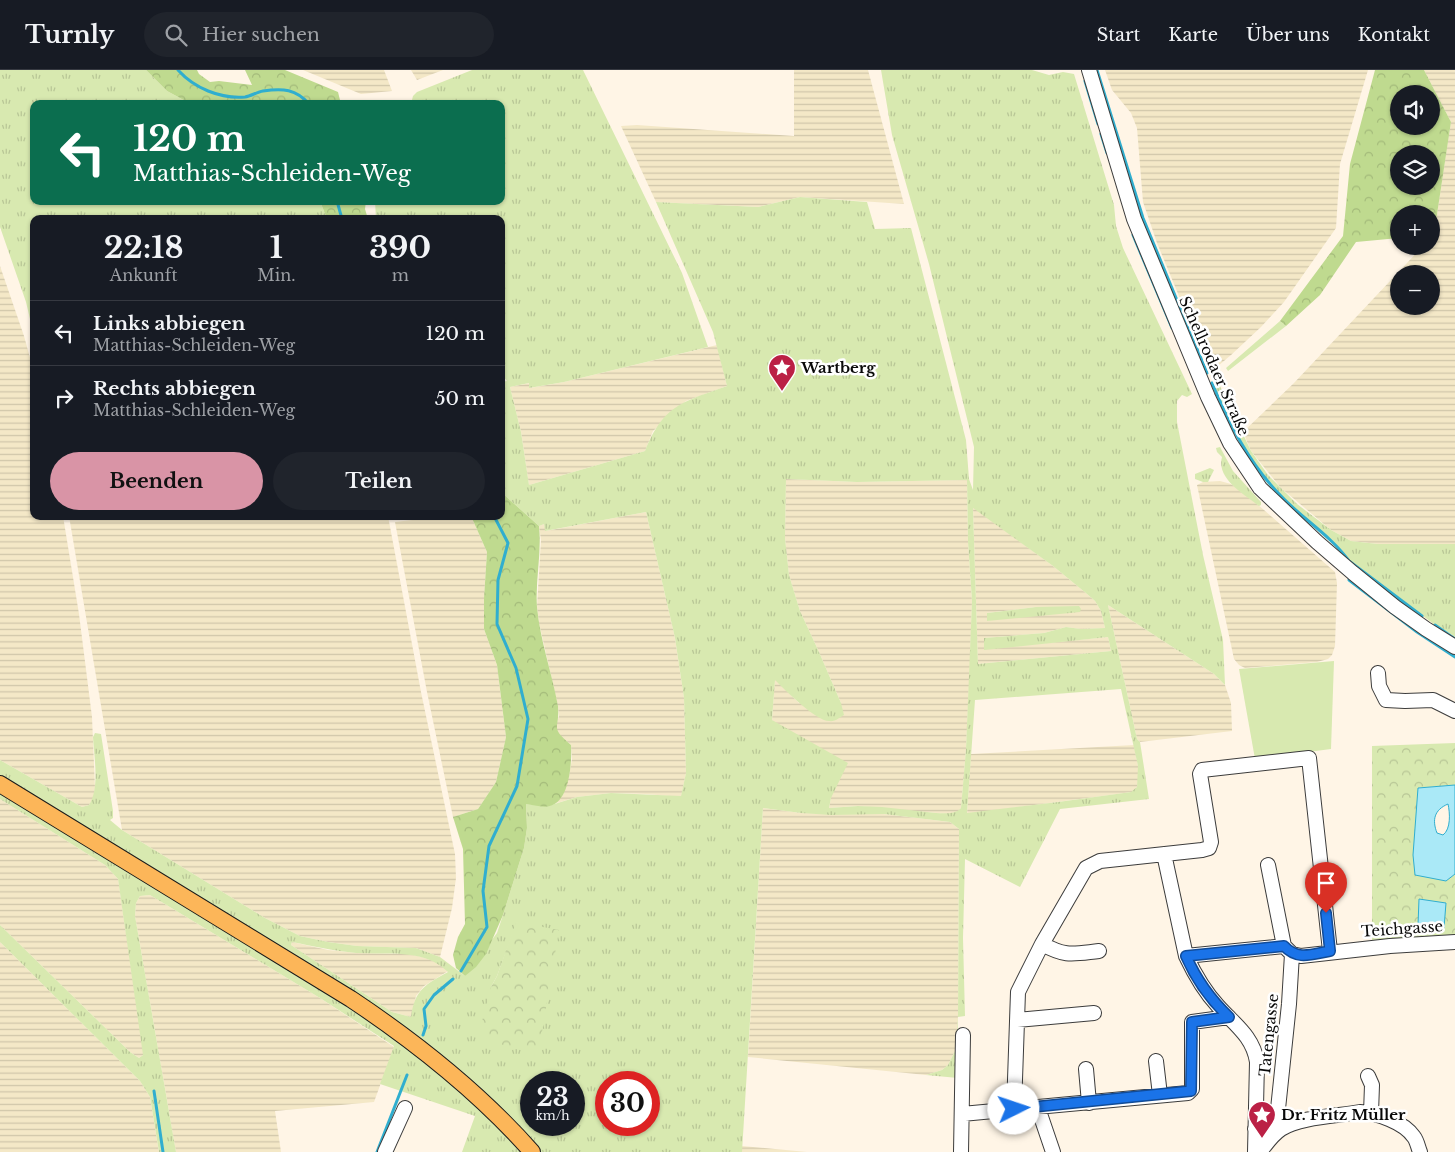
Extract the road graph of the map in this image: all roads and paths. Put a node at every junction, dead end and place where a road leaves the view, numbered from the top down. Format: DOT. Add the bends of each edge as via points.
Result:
graph roads {
  1 [pos="1089,70"];
  2 [pos="1455,648"];
  3 [pos="1378,673"];
  4 [pos="1455,711"];
  5 [pos="0,784"];
  6 [pos="1164,854"];
  7 [pos="1268,865"];
  8 [pos="1455,942"];
  9 [pos="1042,944"];
  10 [pos="1288,950"];
  11 [pos="1099,951"];
  12 [pos="1330,951"];
  13 [pos="1186,956"];
  14 [pos="1094,1013"];
  15 [pos="1229,1017"];
  16 [pos="1017,1020"];
  17 [pos="963,1035"];
  18 [pos="1156,1060"];
  19 [pos="1086,1069"];
  20 [pos="1368,1076"];
  21 [pos="1160,1095"];
  22 [pos="1088,1102"];
  23 [pos="405,1108"];
  24 [pos="1038,1108"];
  25 [pos="1014,1109"];
  26 [pos="1371,1113"];
  27 [pos="962,1114"];
  28 [pos="1255,1129"];
  29 [pos="1279,1130"];
  30 [pos="385,1152"];
  31 [pos="532,1152"];
  32 [pos="962,1152"];
  33 [pos="1053,1152"];
  34 [pos="1255,1152"];
  35 [pos="1260,1152"];
  36 [pos="1420,1152"];
  1 -- 2 [label="street, Schellrodaer Straße" via="1140,236 1230,443 1260,488 1317,542 1395,607"];
  3 -- 4 [label="street" via="1379,686 1386,700 1434,700"];
  5 -- 31 [label="main road" via="382,1020 464,1084"];
  6 -- 9 [label="street" via="1100,861 1086,868"];
  6 -- 12 [label="street" via="1209,848 1211,842 1200,771 1309,758"];
  6 -- 13 [label="street"];
  7 -- 10 [label="street, Tatengasse" via="1282,943"];
  8 -- 12 [label="street, Teichgasse"];
  9 -- 11 [label="street" via="1066,954"];
  9 -- 16 [label="street" via="1018,992"];
  10 -- 12 [label="street, Teichgasse" via="1301,956"];
  10 -- 13 [label="street"];
  10 -- 29 [label="street, Tatengasse" via="1289,1004 1277,1115"];
  13 -- 15 [label="street" via="1216,1005"];
  14 -- 16 [label="street"];
  15 -- 21 [label="street" via="1192,1022 1191,1091"];
  15 -- 28 [label="street" via="1251,1041 1256,1052"];
  16 -- 25 [label="street"];
  17 -- 27 [label="street"];
  18 -- 21 [label="street"];
  19 -- 22 [label="street"];
  20 -- 26 [label="street" via="1372,1085"];
  21 -- 22 [label="street"];
  22 -- 24 [label="street"];
  23 -- 30 [label="street"];
  24 -- 25 [label="street"];
  24 -- 33 [label="street"];
  25 -- 27 [label="street"];
  26 -- 29 [label="street" via="1298,1122"];
  26 -- 36 [label="street" via="1390,1119 1410,1133"];
  27 -- 32 [label="street"];
  28 -- 29 [label="street"];
  28 -- 34 [label="street"];
  29 -- 35 [label="street"];
}
